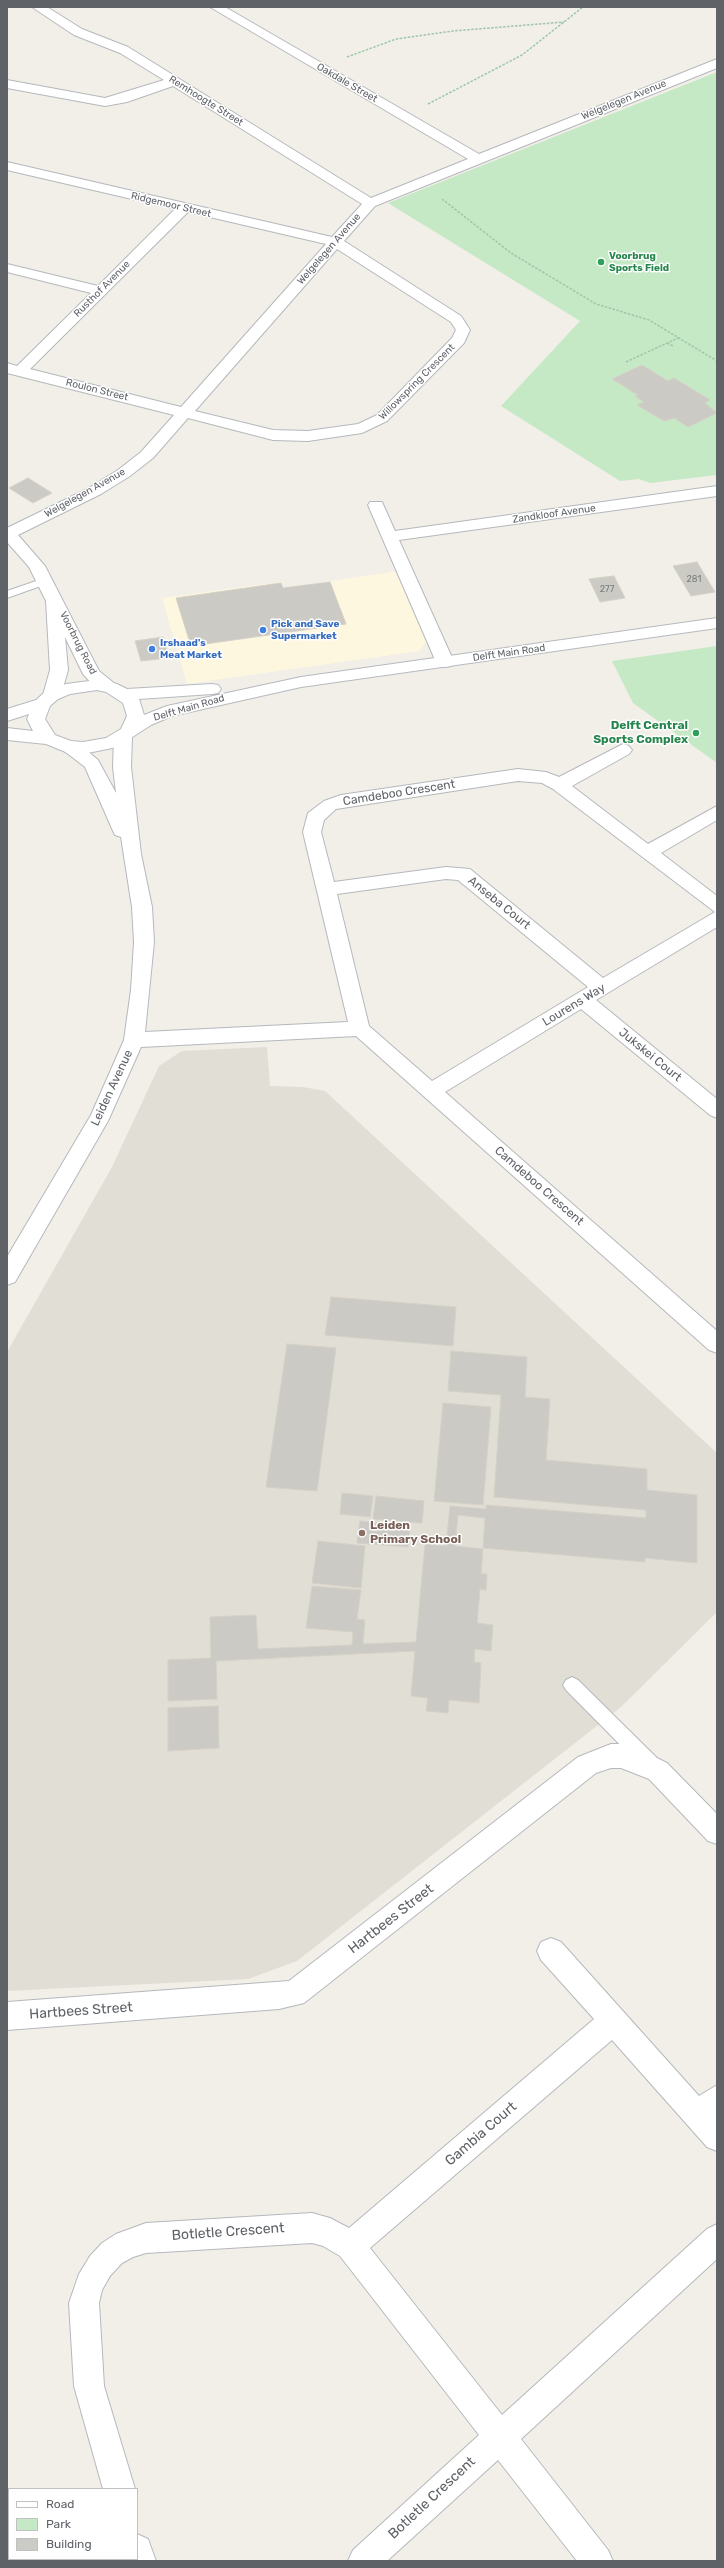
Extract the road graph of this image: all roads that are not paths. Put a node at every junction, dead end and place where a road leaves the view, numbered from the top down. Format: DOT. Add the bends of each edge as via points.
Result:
graph roads {
  1 [pos="38,7"];
  2 [pos="216,7"];
  3 [pos="717,63"];
  4 [pos="176,81"];
  5 [pos="7,84"];
  6 [pos="478,159"];
  7 [pos="7,166"];
  8 [pos="370,203"];
  9 [pos="184,208"];
  10 [pos="335,242"];
  11 [pos="7,268"];
  12 [pos="100,291"];
  13 [pos="14,370"];
  14 [pos="186,412"];
  15 [pos="717,492"];
  16 [pos="376,505"];
  17 [pos="7,534"];
  18 [pos="392,536"];
  19 [pos="49,586"];
  20 [pos="7,595"];
  21 [pos="717,623"];
  22 [pos="445,662"];
  23 [pos="301,682"];
  24 [pos="118,691"];
  25 [pos="47,700"];
  26 [pos="7,715"];
  27 [pos="7,734"];
  28 [pos="125,734"];
  29 [pos="49,739"];
  30 [pos="68,747"];
  31 [pos="623,750"];
  32 [pos="559,785"];
  33 [pos="717,812"];
  34 [pos="647,853"];
  35 [pos="132,854"];
  36 [pos="327,889"];
  37 [pos="717,906"];
  38 [pos="717,918"];
  39 [pos="603,988"];
  40 [pos="583,1000"];
  41 [pos="360,1029"];
  42 [pos="134,1040"];
  43 [pos="431,1091"];
  44 [pos="717,1110"];
  45 [pos="7,1276"];
  46 [pos="717,1344"];
  47 [pos="572,1685"];
  48 [pos="658,1771"];
  49 [pos="717,1832"];
  50 [pos="551,1951"];
  51 [pos="7,2016"];
  52 [pos="612,2021"];
  53 [pos="708,2108"];
  54 [pos="717,2137"];
  55 [pos="717,2239"];
  56 [pos="350,2246"];
  57 [pos="500,2436"];
  58 [pos="119,2488"];
  59 [pos="364,2561"];
  60 [pos="597,2561"];
  1 -- 4 [label="street, Remhoogte Street" via="78,32 117,46"];
  2 -- 6 [label="street, Oakdale Street"];
  3 -- 6 [label="street, Welgelegen Avenue"];
  4 -- 5 [label="street" via="105,102"];
  4 -- 8 [label="street, Remhoogte Street"];
  6 -- 8 [label="street, Welgelegen Avenue"];
  7 -- 9 [label="street, Ridgemoor Street"];
  8 -- 10 [label="street, Welgelegen Avenue"];
  9 -- 10 [label="street, Ridgemoor Street"];
  9 -- 12 [label="street, Rusthof Avenue"];
  10 -- 14 [label="street, Welgelegen Avenue"];
  10 -- 14 [label="street, Willowspring Crescent" via="456,318 463,330 459,340 382,418 362,428 308,436 289,436 221,423"];
  11 -- 12 [label="street"];
  12 -- 13 [label="street, Rusthof Avenue"];
  13 -- 14 [label="street, Roulon Street"];
  14 -- 17 [label="street, Welgelegen Avenue" via="147,455 124,473 94,491"];
  15 -- 18 [label="street, Zandkloof Avenue"];
  16 -- 18 [label="street"];
  17 -- 19 [label="street, Voorbrug Road" via="29,555"];
  18 -- 22 [label="street"];
  19 -- 20 [label="lane"];
  19 -- 24 [label="street, Voorbrug Road" via="92,674 101,683"];
  19 -- 25 [label="street, Voorbrug Road" via="59,670"];
  21 -- 22 [label="street, Delft Main Road"];
  22 -- 23 [label="street, Delft Main Road"];
  23 -- 24 [label="street, Delft Main Road"];
  23 -- 28 [label="street, Delft Main Road" via="167,712 145,721"];
  24 -- 25 [label="street" via="81,686"];
  24 -- 28 [label="street" via="135,708 134,724"];
  25 -- 26 [label="street"];
  25 -- 29 [label="street" via="36,719 42,733"];
  27 -- 29 [label="street"];
  28 -- 30 [label="street" via="97,747"];
  28 -- 35 [label="street, Leiden Avenue" via="121,756"];
  29 -- 30 [label="street"];
  30 -- 35 [label="street, Leiden Avenue" via="85,758 97,773"];
  31 -- 32 [label="street"];
  32 -- 34 [label="street, Camdeboo Crescent"];
  32 -- 36 [label="street, Camdeboo Crescent" via="539,777 518,775 341,801 330,805 315,817 312,832"];
  33 -- 34 [label="street"];
  34 -- 37 [label="street, Camdeboo Crescent"];
  35 -- 42 [label="street, Leiden Avenue" via="142,907 144,942"];
  36 -- 39 [label="street, Anseba Court" via="446,873 463,874"];
  36 -- 41 [label="street, Camdeboo Crescent"];
  38 -- 39 [label="street, Lourens Way"];
  39 -- 40 [label="street, Lourens Way"];
  40 -- 43 [label="street, Lourens Way"];
  40 -- 44 [label="street, Jukskei Court"];
  41 -- 42 [label="street"];
  41 -- 43 [label="street, Camdeboo Crescent"];
  42 -- 45 [label="street, Leiden Avenue" via="101,1116"];
  43 -- 46 [label="street, Camdeboo Crescent"];
  47 -- 48 [label="lane"];
  48 -- 49 [label="street, Hartbees Street"];
  48 -- 51 [label="street, Hartbees Street" via="621,1756 611,1756 586,1765 312,1981 294,1992 279,1996"];
  50 -- 52 [label="street"];
  52 -- 53 [label="street"];
  52 -- 56 [label="street, Gambia Court"];
  53 -- 54 [label="street"];
  55 -- 57 [label="street"];
  56 -- 57 [label="street, Botletle Crescent"];
  56 -- 58 [label="street, Botletle Crescent" via="330,2234 312,2228 292,2228 146,2238 126,2244 108,2258 89,2284 84,2303 89,2386"];
  57 -- 59 [label="street, Botletle Crescent"];
  57 -- 60 [label="street, Botletle Crescent"];
}
